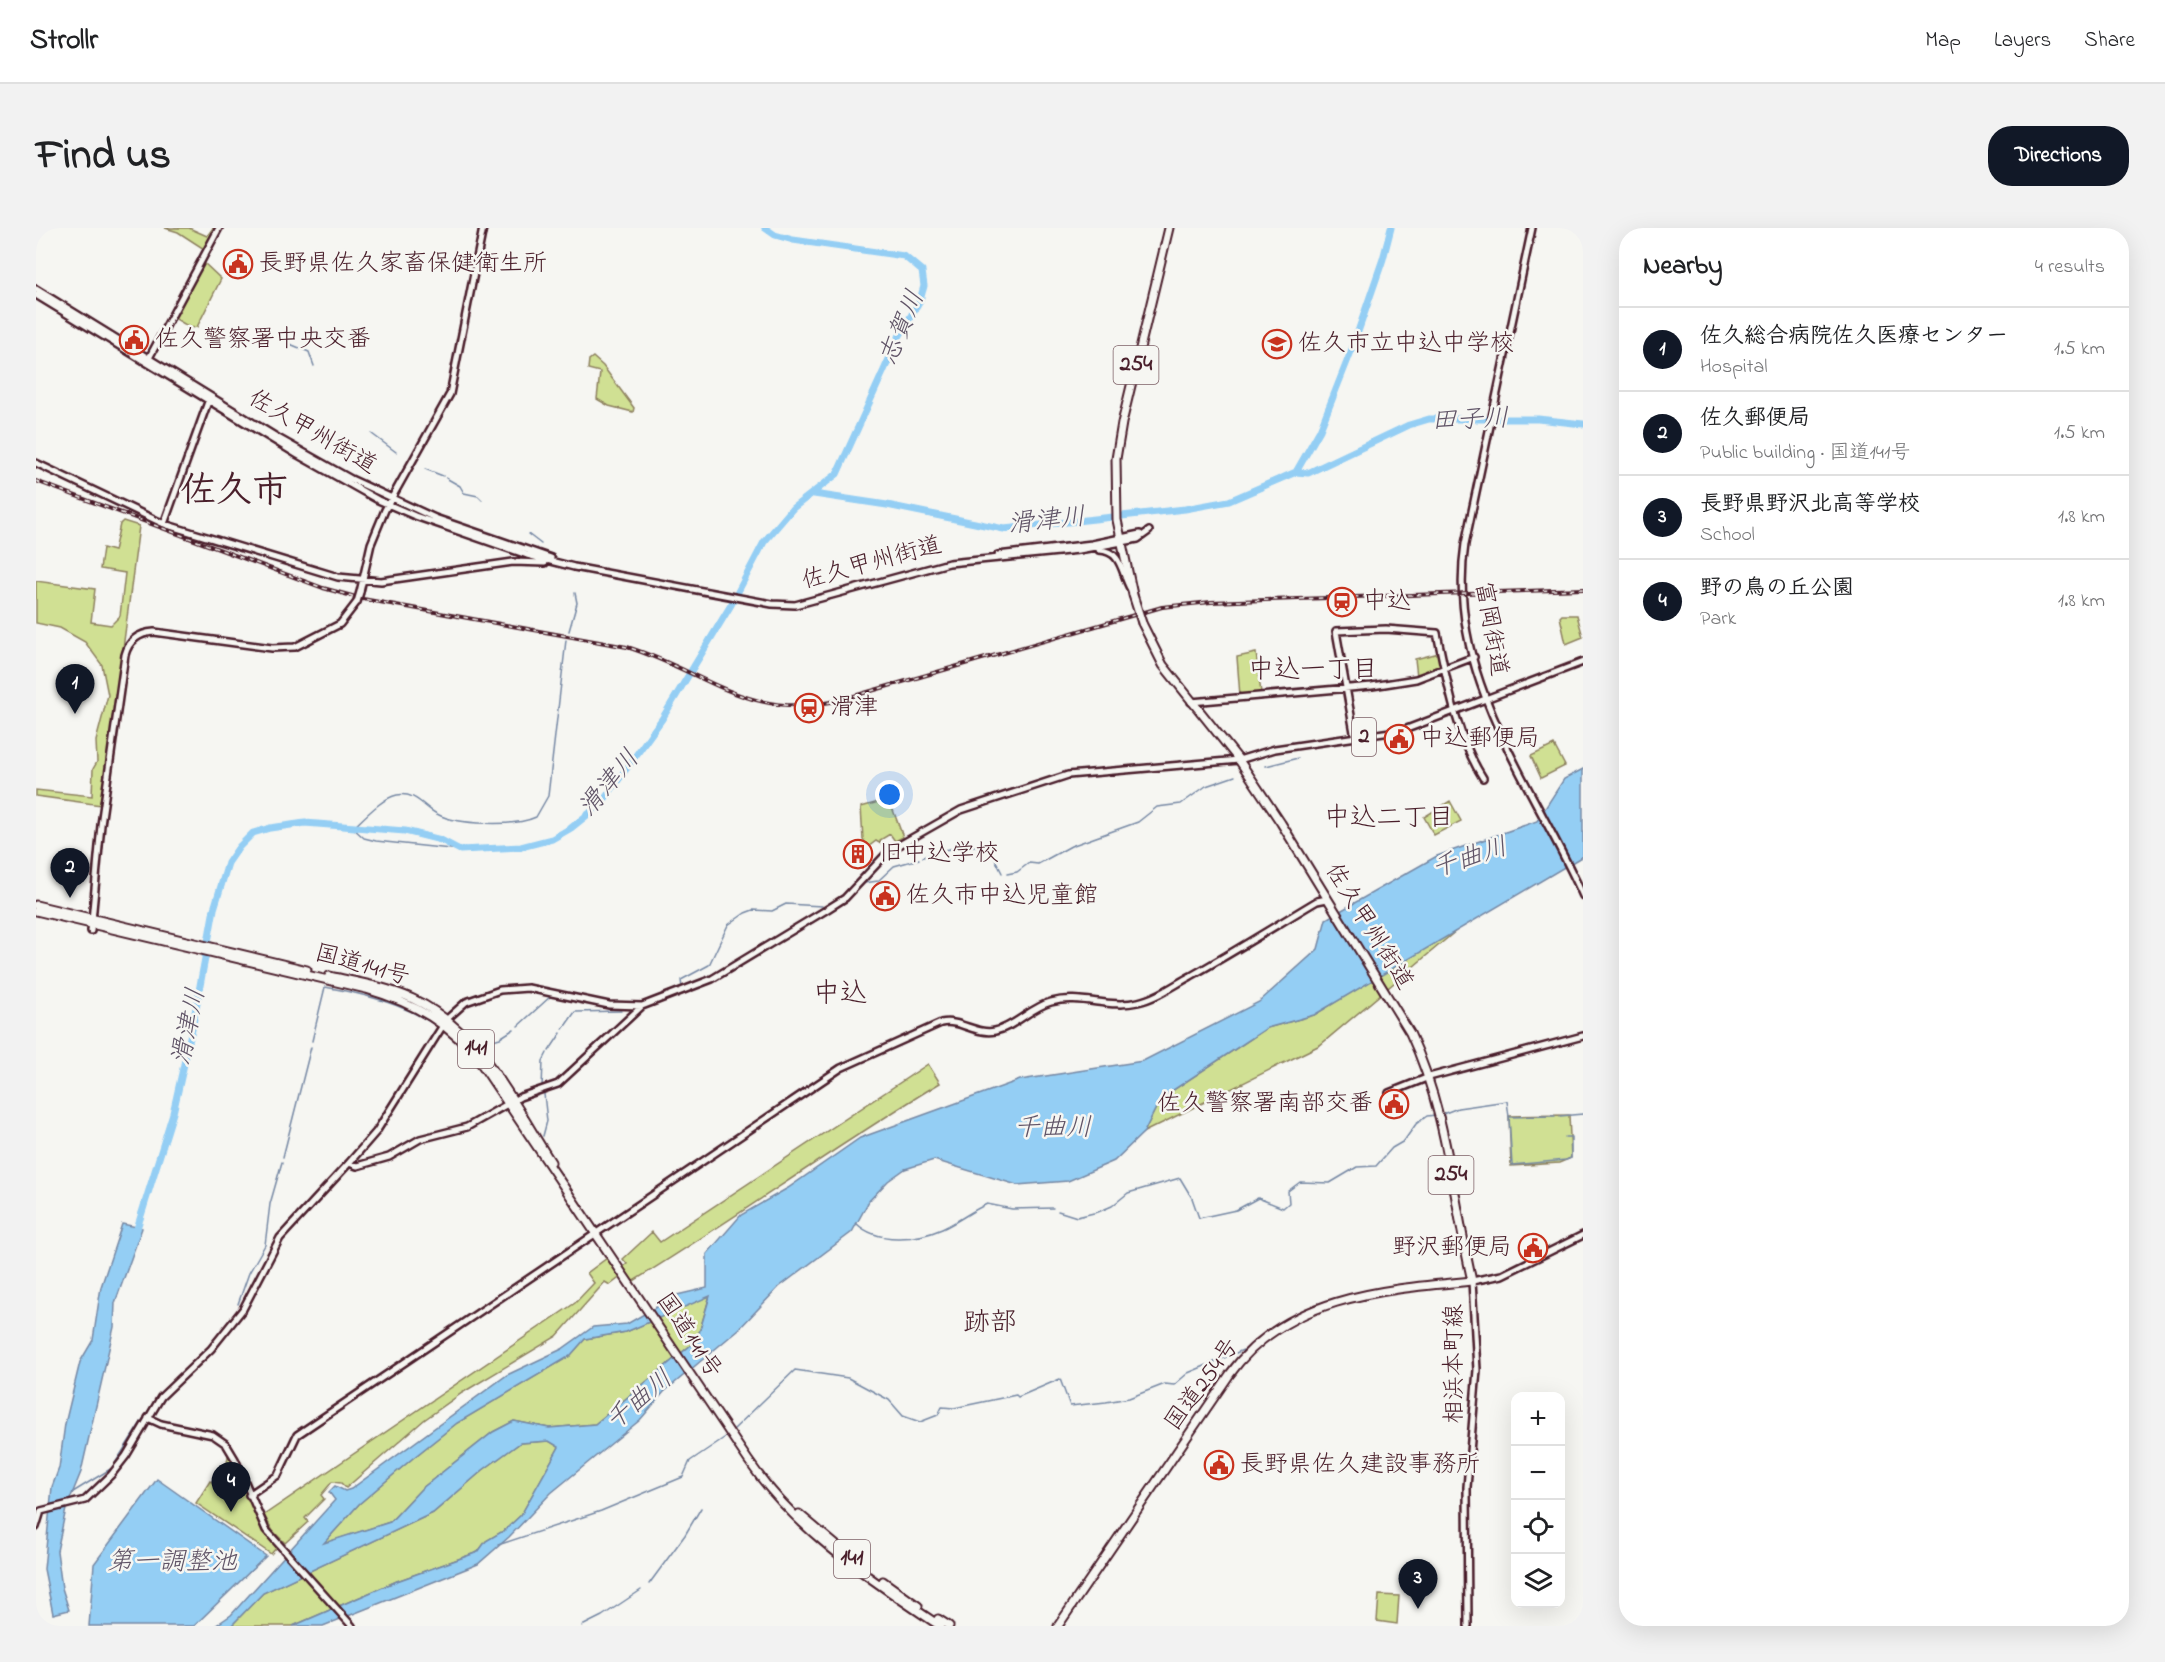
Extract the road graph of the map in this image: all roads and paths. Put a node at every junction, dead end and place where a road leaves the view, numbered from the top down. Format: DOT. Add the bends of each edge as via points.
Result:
graph roads {
  1 [pos="219,228"];
  2 [pos="483,228"];
  3 [pos="1168,228"];
  4 [pos="1532,228"];
  5 [pos="36,289"];
  6 [pos="36,295"];
  7 [pos="149,358"];
  8 [pos="209,398"];
  9 [pos="36,464"];
  10 [pos="390,502"];
  11 [pos="164,524"];
  12 [pos="1150,531"];
  13 [pos="1121,541"];
  14 [pos="1079,550"];
  15 [pos="549,557"];
  16 [pos="536,558"];
  17 [pos="988,558"];
  18 [pos="513,562"];
  19 [pos="574,567"];
  20 [pos="590,569"];
  21 [pos="363,580"];
  22 [pos="1134,594"];
  23 [pos="1474,657"];
  24 [pos="1583,662"];
  25 [pos="1445,668"];
  26 [pos="1346,690"];
  27 [pos="1484,700"];
  28 [pos="1191,702"];
  29 [pos="1456,711"];
  30 [pos="1355,738"];
  31 [pos="1239,760"];
  32 [pos="1483,778"];
  33 [pos="1580,881"];
  34 [pos="1583,896"];
  35 [pos="1328,901"];
  36 [pos="36,905"];
  37 [pos="36,911"];
  38 [pos="92,924"];
  39 [pos="642,1006"];
  40 [pos="445,1022"];
  41 [pos="1583,1036"];
  42 [pos="1427,1074"];
  43 [pos="1389,1093"];
  44 [pos="510,1102"];
  45 [pos="349,1162"];
  46 [pos="595,1233"];
  47 [pos="1583,1235"];
  48 [pos="1472,1281"];
  49 [pos="148,1418"];
  50 [pos="764,1482"];
  51 [pos="249,1495"];
  52 [pos="36,1527"];
  53 [pos="352,1626"];
  54 [pos="940,1626"];
  55 [pos="949,1626"];
  56 [pos="1060,1626"];
  57 [pos="1468,1626"];
  1 -- 7 [label="main road"];
  2 -- 10 [label="main road" via="450,394"];
  3 -- 13 [label="highway, 254" via="1116,459 1115,503"];
  4 -- 23 [label="main road, 富岡街道" via="1463,561 1462,603"];
  5 -- 7 [label="main road, 佐久甲州街道"];
  6 -- 8 [label="main road, 佐久甲州街道"];
  7 -- 8 [label="main road, 佐久甲州街道"];
  8 -- 10 [label="main road, 佐久甲州街道" via="298,455"];
  8 -- 11 [label="main road"];
  9 -- 11 [label="main road"];
  10 -- 15 [label="main road, 佐久甲州街道"];
  10 -- 16 [label="main road, 佐久甲州街道"];
  10 -- 21 [label="main road" via="371,544"];
  11 -- 21 [label="main road" via="326,573"];
  12 -- 13 [label="main road" via="1137,539"];
  13 -- 14 [label="main road, 佐久甲州街道"];
  13 -- 17 [label="main road, 佐久甲州街道"];
  13 -- 22 [label="highway, 佐久甲州街道 / 254"];
  14 -- 17 [label="main road, 佐久甲州街道"];
  14 -- 22 [label="main road" via="1113,553"];
  15 -- 16 [label="main road"];
  15 -- 20 [label="main road, 佐久甲州街道"];
  16 -- 18 [label="main road"];
  16 -- 19 [label="main road, 佐久甲州街道"];
  17 -- 20 [label="main road, 佐久甲州街道" via="939,565 806,603 780,605"];
  18 -- 19 [label="main road"];
  18 -- 21 [label="main road" via="397,579"];
  19 -- 20 [label="main road, 佐久甲州街道"];
  21 -- 38 [label="main road, bridge" via="357,602 340,624 295,647 272,648 154,632 132,640 125,655 101,825"];
  22 -- 28 [label="highway, 佐久甲州街道 / 254, bridge" via="1142,623 1163,665"];
  23 -- 25 [label="main road"];
  23 -- 27 [label="main road, 富岡街道"];
  24 -- 27 [label="main road, 2"];
  25 -- 26 [label="main road" via="1412,680"];
  25 -- 26 [label="main road" via="1437,633 1336,631"];
  25 -- 29 [label="main road"];
  26 -- 28 [label="main road"];
  26 -- 30 [label="main road"];
  27 -- 29 [label="main road, 富岡街道 / 2"];
  27 -- 33 [label="main road" via="1571,873"];
  28 -- 31 [label="highway, 佐久甲州街道 / 254"];
  29 -- 30 [label="main road, 富岡街道 / 2" via="1400,731"];
  29 -- 32 [label="main road" via="1473,762"];
  30 -- 31 [label="main road, 富岡街道 / 2" via="1275,749"];
  31 -- 35 [label="highway, 佐久甲州街道 / 254"];
  31 -- 39 [label="main road, 富岡街道" via="1068,776 961,810 884,854 844,898 826,910 712,979"];
  33 -- 34 [label="main road"];
  35 -- 42 [label="highway, 佐久甲州街道 / 254" via="1405,1024"];
  35 -- 46 [label="main road" via="1317,901 1250,944 1140,1002 1116,1005 1080,999 1057,1001 1035,1008 997,1031 946,1022 895,1043 836,1071"];
  36 -- 38 [label="highway, 国道141号 / 141"];
  37 -- 38 [label="highway, 国道141号 / 141"];
  38 -- 40 [label="highway, 国道141号 / 141" via="402,994"];
  39 -- 40 [label="main road" via="614,1006 544,990 514,988 466,1002"];
  39 -- 44 [label="main road" via="558,1084"];
  40 -- 44 [label="highway, 国道141号 / 141"];
  40 -- 44 [label="highway, 国道141号 / 141" via="472,1044"];
  40 -- 45 [label="main road" via="380,1126"];
  41 -- 42 [label="main road"];
  42 -- 43 [label="main road"];
  42 -- 48 [label="highway, 佐久甲州街道 / 254"];
  44 -- 45 [label="main road" via="467,1127 420,1139 389,1157 357,1166"];
  44 -- 46 [label="highway, 国道141号 / 141"];
  45 -- 49 [label="main road" via="279,1238 228,1330 160,1397"];
  46 -- 50 [label="highway, 国道141号 / 141"];
  46 -- 51 [label="main road" via="297,1435 278,1475"];
  47 -- 48 [label="main road" via="1502,1275"];
  48 -- 56 [label="highway, 国道254号" via="1352,1296 1293,1320 1256,1345 1230,1374"];
  48 -- 57 [label="main road, 相浜本町線" via="1477,1370 1467,1487"];
  49 -- 51 [label="main road" via="205,1432 221,1440 233,1454"];
  49 -- 52 [label="main road" via="111,1475 91,1495 42,1510"];
  50 -- 54 [label="highway, 国道141号 / 141" via="816,1537"];
  50 -- 55 [label="highway, 国道141号 / 141" via="846,1554"];
  51 -- 53 [label="main road" via="262,1524"];
}
